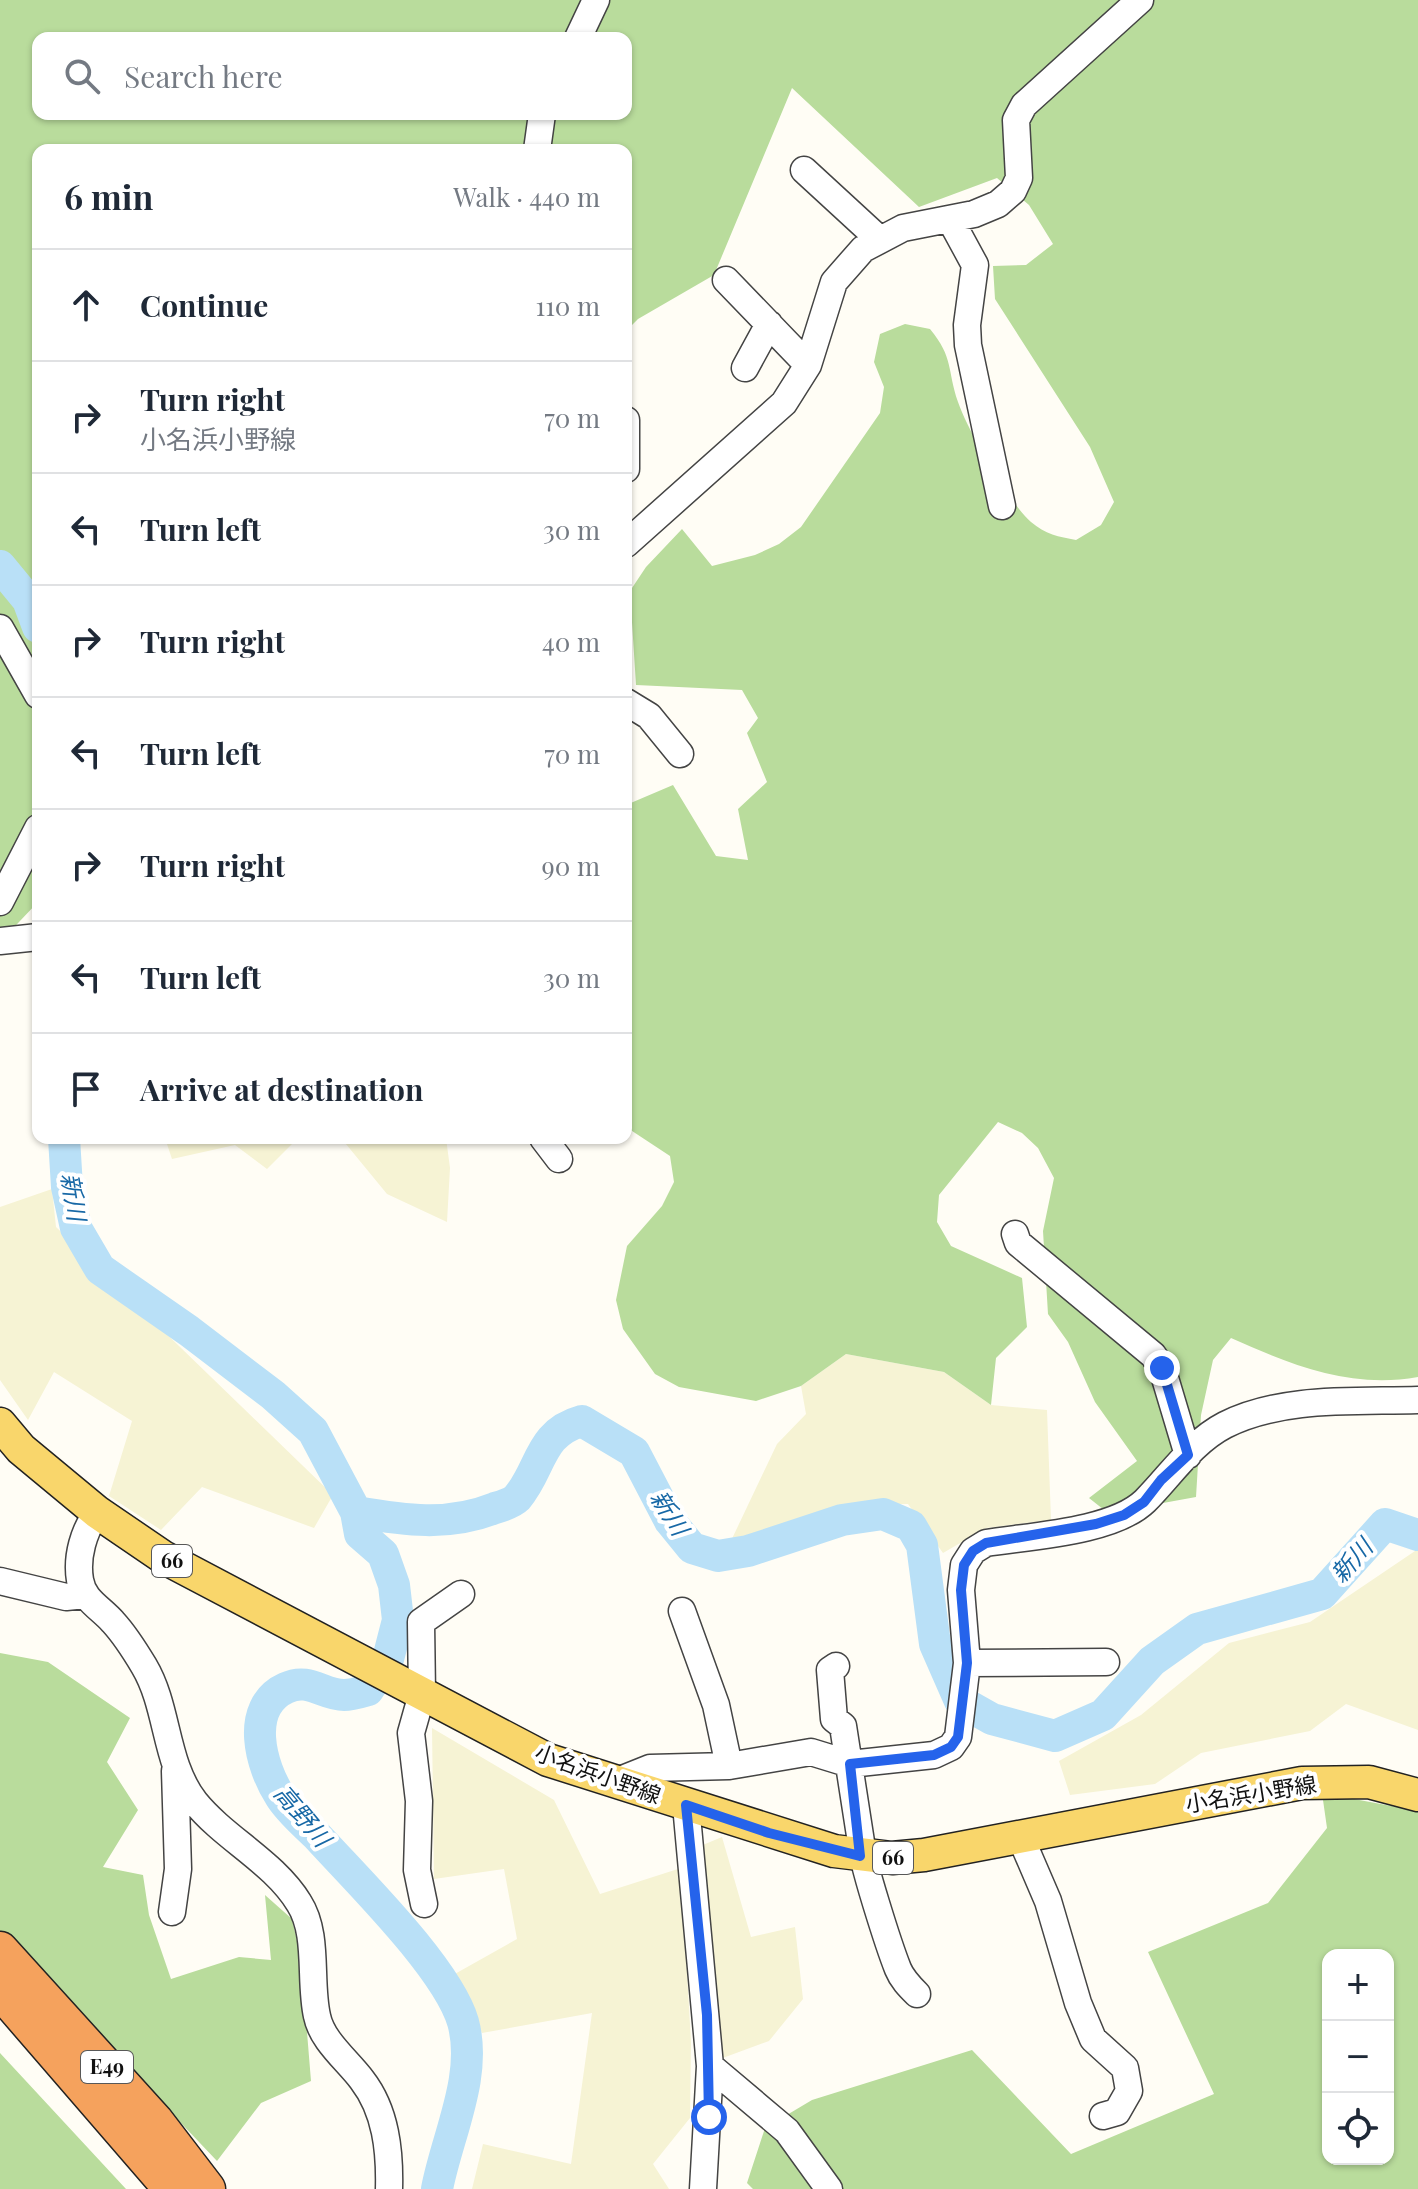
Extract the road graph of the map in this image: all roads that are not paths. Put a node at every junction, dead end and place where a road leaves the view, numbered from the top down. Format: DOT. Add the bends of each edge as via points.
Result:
graph roads {
  1 [pos="596,0"];
  2 [pos="1140,0"];
  3 [pos="581,32"];
  4 [pos="541,120"];
  5 [pos="538,144"];
  6 [pos="804,170"];
  7 [pos="950,219"];
  8 [pos="879,239"];
  9 [pos="726,280"];
  10 [pos="769,324"];
  11 [pos="808,365"];
  12 [pos="745,368"];
  13 [pos="1002,506"];
  14 [pos="632,539"];
  15 [pos="0,628"];
  16 [pos="32,684"];
  17 [pos="632,706"];
  18 [pos="680,754"];
  19 [pos="32,840"];
  20 [pos="0,902"];
  21 [pos="32,938"];
  22 [pos="0,941"];
  23 [pos="1015,1234"];
  24 [pos="1418,1400"];
  25 [pos="0,1424"];
  26 [pos="1188,1455"];
  27 [pos="97,1512"];
  28 [pos="0,1581"];
  29 [pos="461,1594"];
  30 [pos="85,1595"];
  31 [pos="682,1611"];
  32 [pos="1106,1662"];
  33 [pos="836,1666"];
  34 [pos="967,1670"];
  35 [pos="422,1694"];
  36 [pos="850,1764"];
  37 [pos="729,1766"];
  38 [pos="175,1768"];
  39 [pos="615,1782"];
  40 [pos="1418,1795"];
  41 [pos="686,1805"];
  42 [pos="1020,1836"];
  43 [pos="860,1856"];
  44 [pos="424,1904"];
  45 [pos="172,1912"];
  46 [pos="0,1950"];
  47 [pos="0,1990"];
  48 [pos="917,1994"];
  49 [pos="710,2066"];
  50 [pos="1103,2116"];
  51 [pos="172,2189"];
  52 [pos="207,2189"];
  53 [pos="389,2189"];
  54 [pos="703,2189"];
  55 [pos="829,2189"];
  1 -- 3 [label="street"];
  2 -- 7 [label="street" via="1024,105 1016,120 1019,178 1013,191 998,204"];
  4 -- 5 [label="street"];
  6 -- 8 [label="street"];
  7 -- 8 [label="street" via="903,228"];
  7 -- 13 [label="street" via="975,265 968,345"];
  8 -- 11 [label="street" via="834,282"];
  9 -- 10 [label="street"];
  10 -- 11 [label="street"];
  10 -- 12 [label="street"];
  11 -- 14 [label="street" via="771,418"];
  15 -- 16 [label="street"];
  17 -- 18 [label="street" via="649,716"];
  19 -- 20 [label="street"];
  21 -- 22 [label="street"];
  23 -- 26 [label="street" via="1018,1243 1153,1355 1162,1368"];
  24 -- 26 [label="street" via="1319,1402 1250,1416 1213,1432"];
  25 -- 27 [label="main road, 小名浜小野線 / 66" via="21,1449"];
  26 -- 34 [label="street" via="1144,1502 1124,1515 986,1543 973,1551 964,1565 961,1590"];
  27 -- 30 [label="street" via="83,1533 79,1579"];
  27 -- 35 [label="main road, 小名浜小野線 / 66" via="163,1557"];
  28 -- 30 [label="street" via="66,1597"];
  29 -- 35 [label="street" via="421,1622"];
  30 -- 38 [label="street" via="112,1620 147,1670"];
  31 -- 37 [label="street" via="716,1705"];
  32 -- 34 [label="street"];
  33 -- 36 [label="street" via="828,1678 834,1719 843,1726"];
  34 -- 36 [label="street" via="958,1737 951,1747 934,1755"];
  35 -- 39 [label="main road, 小名浜小野線 / 66" via="548,1760"];
  35 -- 44 [label="street" via="411,1733 419,1801 417,1870"];
  36 -- 37 [label="street" via="811,1752"];
  36 -- 43 [label="street"];
  37 -- 39 [label="street" via="650,1768"];
  38 -- 45 [label="street" via="178,1869"];
  38 -- 53 [label="street" via="195,1802 299,1903 307,1919 317,2017 325,2036 375,2100 389,2149"];
  39 -- 41 [label="main road, 小名浜小野線 / 66"];
  40 -- 42 [label="main road, 小名浜小野線 / 66" via="1369,1782 1302,1783"];
  41 -- 43 [label="main road, 小名浜小野線 / 66"];
  41 -- 49 [label="street"];
  42 -- 43 [label="main road, 小名浜小野線 / 66" via="924,1855"];
  42 -- 50 [label="street" via="1048,1901 1093,2039 1125,2068 1129,2091 1117,2112"];
  43 -- 48 [label="street" via="898,1970"];
  46 -- 52 [label="highway, E49" via="155,2121"];
  47 -- 51 [label="highway, E49"];
  49 -- 54 [label="street"];
  49 -- 55 [label="street" via="787,2131"];
}
